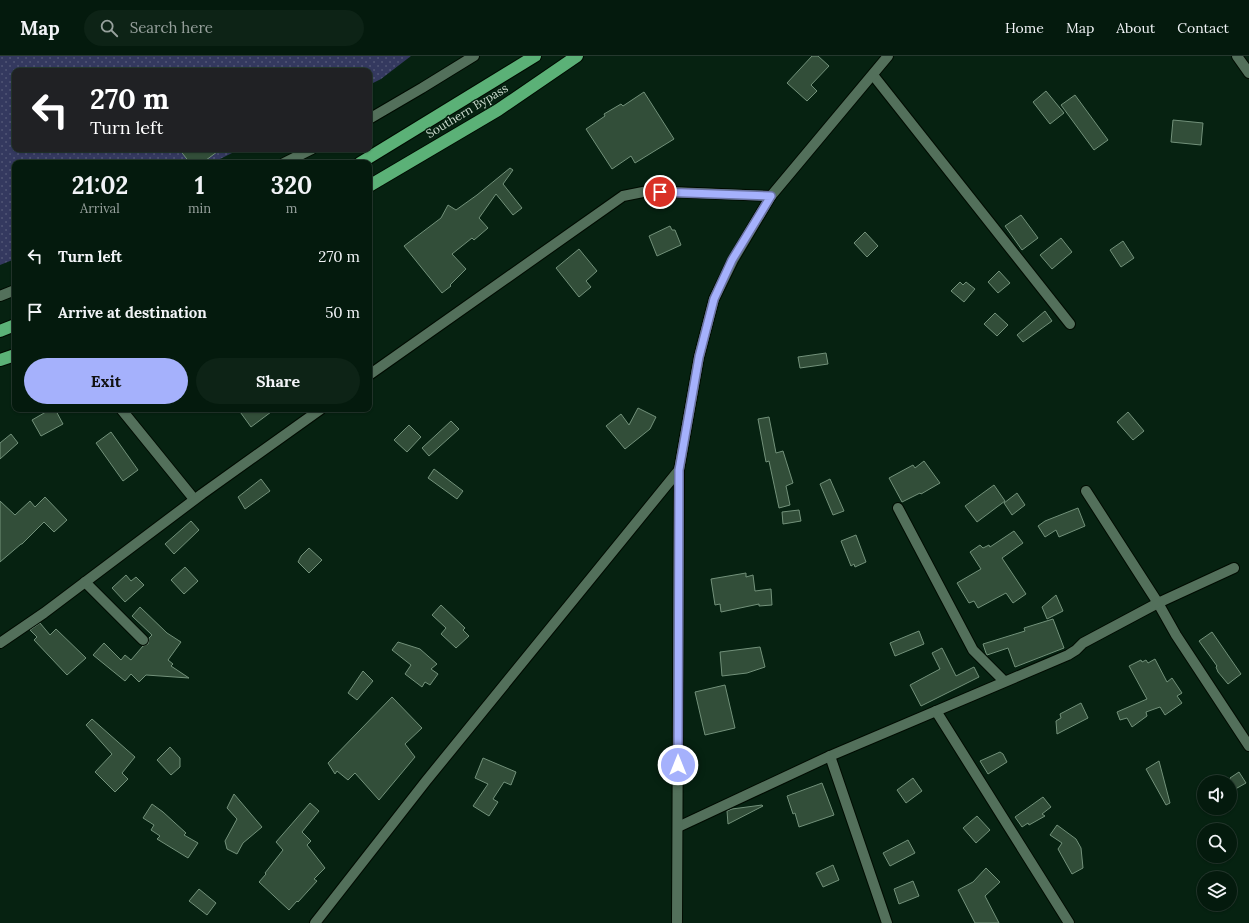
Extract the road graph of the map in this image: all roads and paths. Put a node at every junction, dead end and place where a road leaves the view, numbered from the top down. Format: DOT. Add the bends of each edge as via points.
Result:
graph roads {
  1 [pos="474,56"];
  2 [pos="535,56"];
  3 [pos="577,56"];
  4 [pos="888,56"];
  5 [pos="1237,56"];
  6 [pos="1249,73"];
  7 [pos="873,76"];
  8 [pos="372,117"];
  9 [pos="306,152"];
  10 [pos="290,160"];
  11 [pos="365,160"];
  12 [pos="372,184"];
  13 [pos="771,196"];
  14 [pos="12,291"];
  15 [pos="0,296"];
  16 [pos="1070,324"];
  17 [pos="12,326"];
  18 [pos="0,331"];
  19 [pos="12,356"];
  20 [pos="0,360"];
  21 [pos="372,373"];
  22 [pos="123,412"];
  23 [pos="318,412"];
  24 [pos="679,470"];
  25 [pos="1086,491"];
  26 [pos="194,499"];
  27 [pos="898,508"];
  28 [pos="1234,568"];
  29 [pos="85,582"];
  30 [pos="1158,603"];
  31 [pos="143,640"];
  32 [pos="0,643"];
  33 [pos="1004,681"];
  34 [pos="936,711"];
  35 [pos="1249,746"];
  36 [pos="830,756"];
  37 [pos="678,828"];
  38 [pos="315,923"];
  39 [pos="677,923"];
  40 [pos="887,923"];
  41 [pos="1069,923"];
  1 -- 8 [label="street"];
  2 -- 11 [label="highway, Southern Bypass"];
  3 -- 12 [label="highway, Southern Bypass" via="498,110"];
  4 -- 7 [label="street"];
  5 -- 6 [label="street"];
  7 -- 13 [label="street"];
  7 -- 16 [label="street"];
  9 -- 10 [label="street"];
  13 -- 21 [label="street" via="648,191 623,196"];
  13 -- 24 [label="street" via="732,260 714,299 699,357"];
  14 -- 15 [label="street"];
  17 -- 18 [label="highway"];
  19 -- 20 [label="highway"];
  22 -- 26 [label="street"];
  23 -- 26 [label="street"];
  24 -- 37 [label="street"];
  24 -- 38 [label="street" via="426,781"];
  25 -- 30 [label="street"];
  26 -- 29 [label="street"];
  27 -- 33 [label="street" via="973,650"];
  28 -- 30 [label="street"];
  29 -- 31 [label="street"];
  29 -- 32 [label="street"];
  30 -- 33 [label="street" via="1083,643 1068,655"];
  30 -- 35 [label="street"];
  33 -- 34 [label="street"];
  34 -- 36 [label="street"];
  34 -- 41 [label="street"];
  36 -- 37 [label="street"];
  36 -- 40 [label="street"];
  37 -- 39 [label="street"];
}
